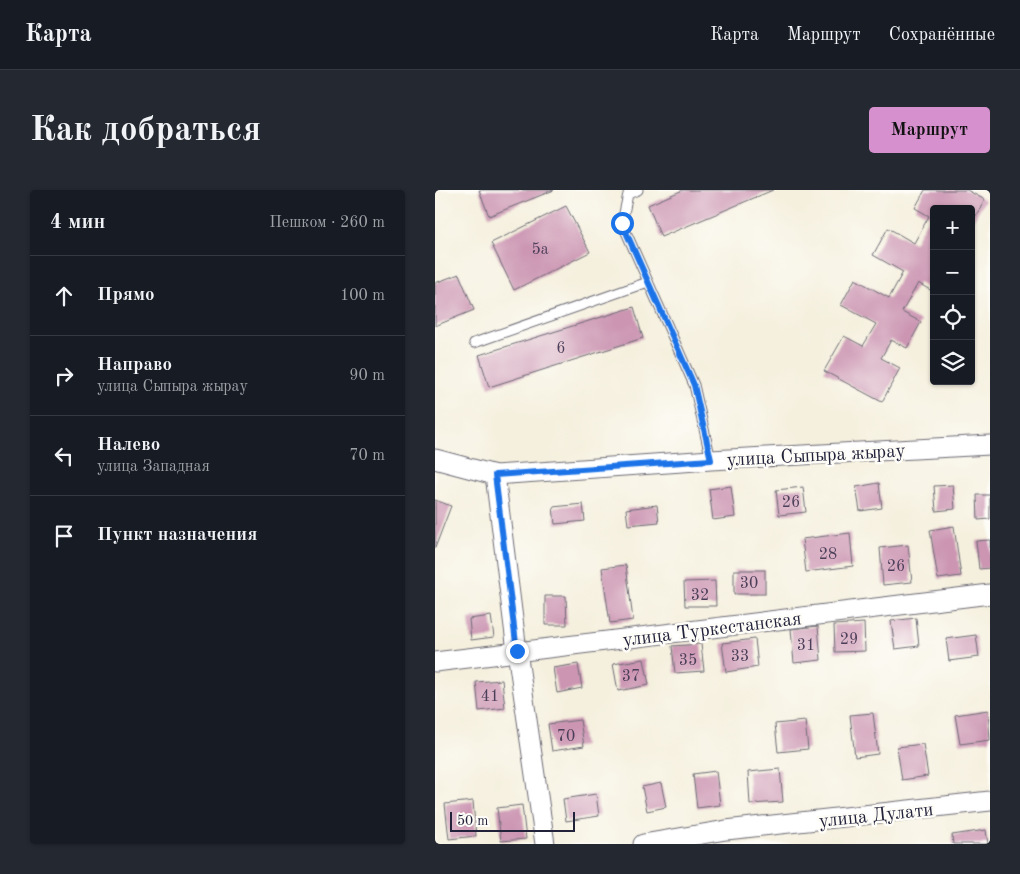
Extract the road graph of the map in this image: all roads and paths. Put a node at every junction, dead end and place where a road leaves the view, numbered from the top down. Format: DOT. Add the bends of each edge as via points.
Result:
graph roads {
  1 [pos="638,190"];
  2 [pos="629,192"];
  3 [pos="648,282"];
  4 [pos="474,343"];
  5 [pos="990,445"];
  6 [pos="435,459"];
  7 [pos="711,460"];
  8 [pos="495,475"];
  9 [pos="990,594"];
  10 [pos="517,651"];
  11 [pos="435,662"];
  12 [pos="990,801"];
  13 [pos="727,837"];
  14 [pos="545,844"];
  15 [pos="643,844"];
  1 -- 2 [label="lane"];
  2 -- 3 [label="lane" via="622,223"];
  3 -- 4 [label="lane"];
  3 -- 7 [label="lane" via="694,385"];
  5 -- 7 [label="street, улица Сыпыра жырау"];
  6 -- 8 [label="street, улица Сыпыра жырау"];
  7 -- 8 [label="street, улица Сыпыра жырау"];
  8 -- 10 [label="street"];
  9 -- 10 [label="street, улица Туркестанская"];
  10 -- 11 [label="street, улица Туркестанская"];
  10 -- 14 [label="street"];
  12 -- 13 [label="street, улица Дулати"];
  13 -- 15 [label="street, улица Дулати"];
}
